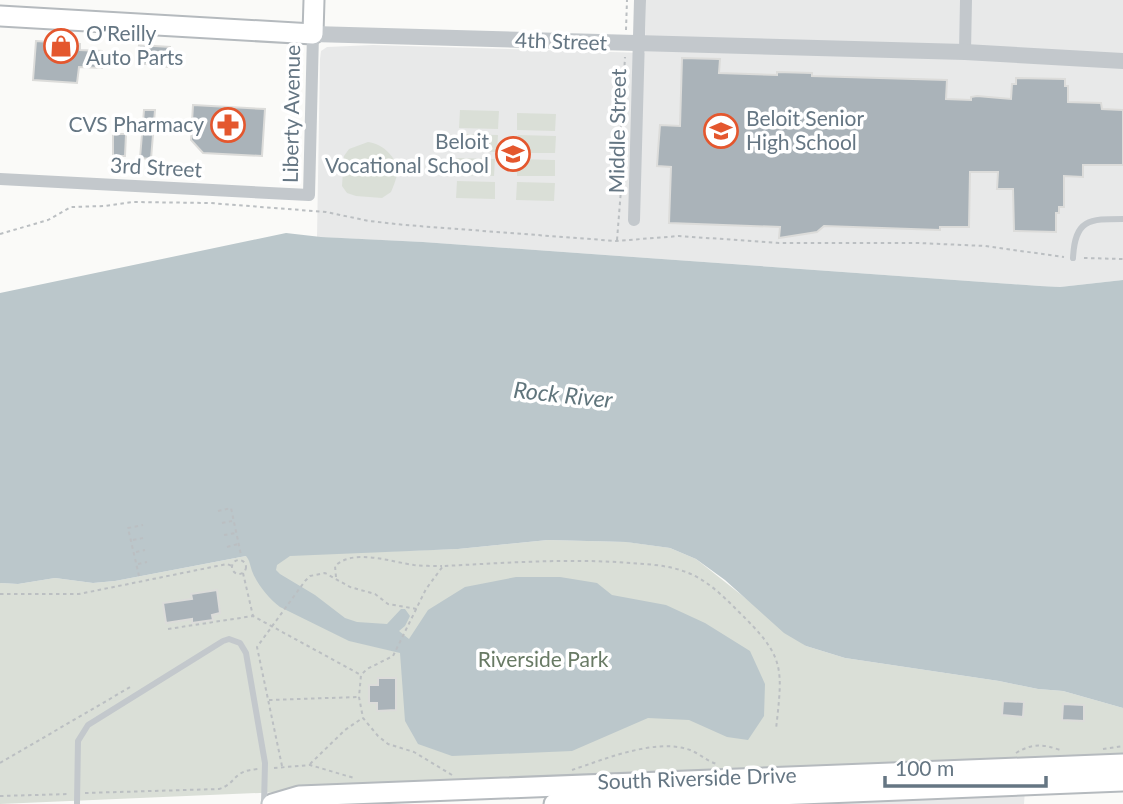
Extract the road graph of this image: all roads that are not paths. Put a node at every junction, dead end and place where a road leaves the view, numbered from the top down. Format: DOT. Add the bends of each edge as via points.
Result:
graph roads {
  1 [pos="314,0"];
  2 [pos="640,0"];
  3 [pos="966,0"];
  4 [pos="0,16"];
  5 [pos="313,34"];
  6 [pos="632,44"];
  7 [pos="965,52"];
  8 [pos="1123,61"];
  9 [pos="0,179"];
  10 [pos="309,195"];
  11 [pos="1123,219"];
  12 [pos="634,220"];
  13 [pos="1073,258"];
  14 [pos="1123,764"];
  15 [pos="1123,781"];
  16 [pos="683,794"];
  17 [pos="77,804"];
  18 [pos="264,804"];
  19 [pos="272,804"];
  20 [pos="554,804"];
  1 -- 5 [label="main road"];
  2 -- 6 [label="street, Middle Street"];
  3 -- 7 [label="street"];
  4 -- 5 [label="main road, 4th Street"];
  5 -- 6 [label="street, 4th Street"];
  5 -- 10 [label="street, Liberty Avenue"];
  6 -- 7 [label="street, 4th Street"];
  6 -- 12 [label="street, Middle Street"];
  7 -- 8 [label="street, 4th Street"];
  9 -- 10 [label="street, 3rd Street"];
  11 -- 13 [label="lane" via="1091,220 1082,225"];
  14 -- 16 [label="main road, South Riverside Drive"];
  15 -- 16 [label="main road, South Riverside Drive"];
  16 -- 19 [label="main road, South Riverside Drive" via="299,796"];
  16 -- 20 [label="main road, South Riverside Drive"];
  17 -- 18 [label="lane" via="78,741 88,725 229,639 240,643 246,653 265,768"];
}
